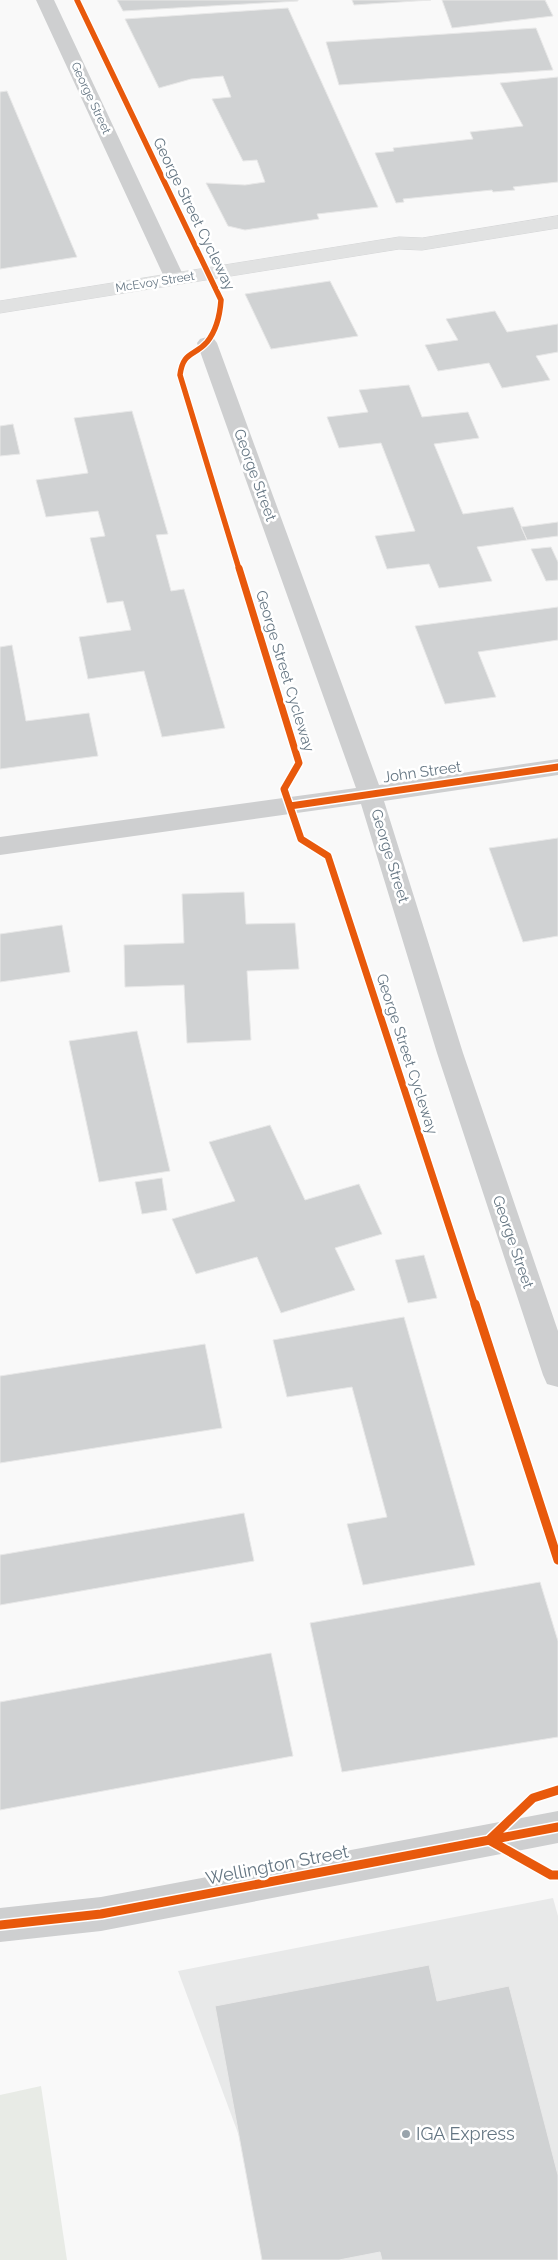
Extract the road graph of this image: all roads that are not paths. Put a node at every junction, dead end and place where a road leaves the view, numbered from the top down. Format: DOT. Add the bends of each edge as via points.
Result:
graph roads {
  1 [pos="45,0"];
  2 [pos="558,212"];
  3 [pos="558,222"];
  4 [pos="399,242"];
  5 [pos="175,279"];
  6 [pos="0,307"];
  7 [pos="207,343"];
  8 [pos="558,767"];
  9 [pos="370,794"];
  10 [pos="0,846"];
  11 [pos="558,1375"];
  12 [pos="558,1827"];
  13 [pos="0,1925"];
  1 -- 5 [label="street, George Street"];
  2 -- 4 [label="main road, McEvoy Street" via="417,235"];
  3 -- 4 [label="main road, McEvoy Street" via="422,244"];
  4 -- 5 [label="main road, McEvoy Street"];
  5 -- 6 [label="main road, McEvoy Street"];
  7 -- 9 [label="street, George Street"];
  8 -- 9 [label="street, John Street"];
  9 -- 10 [label="street, John Street"];
  9 -- 11 [label="street, George Street" via="450,1053"];
  12 -- 13 [label="street, Wellington Street" via="101,1914"];
}
